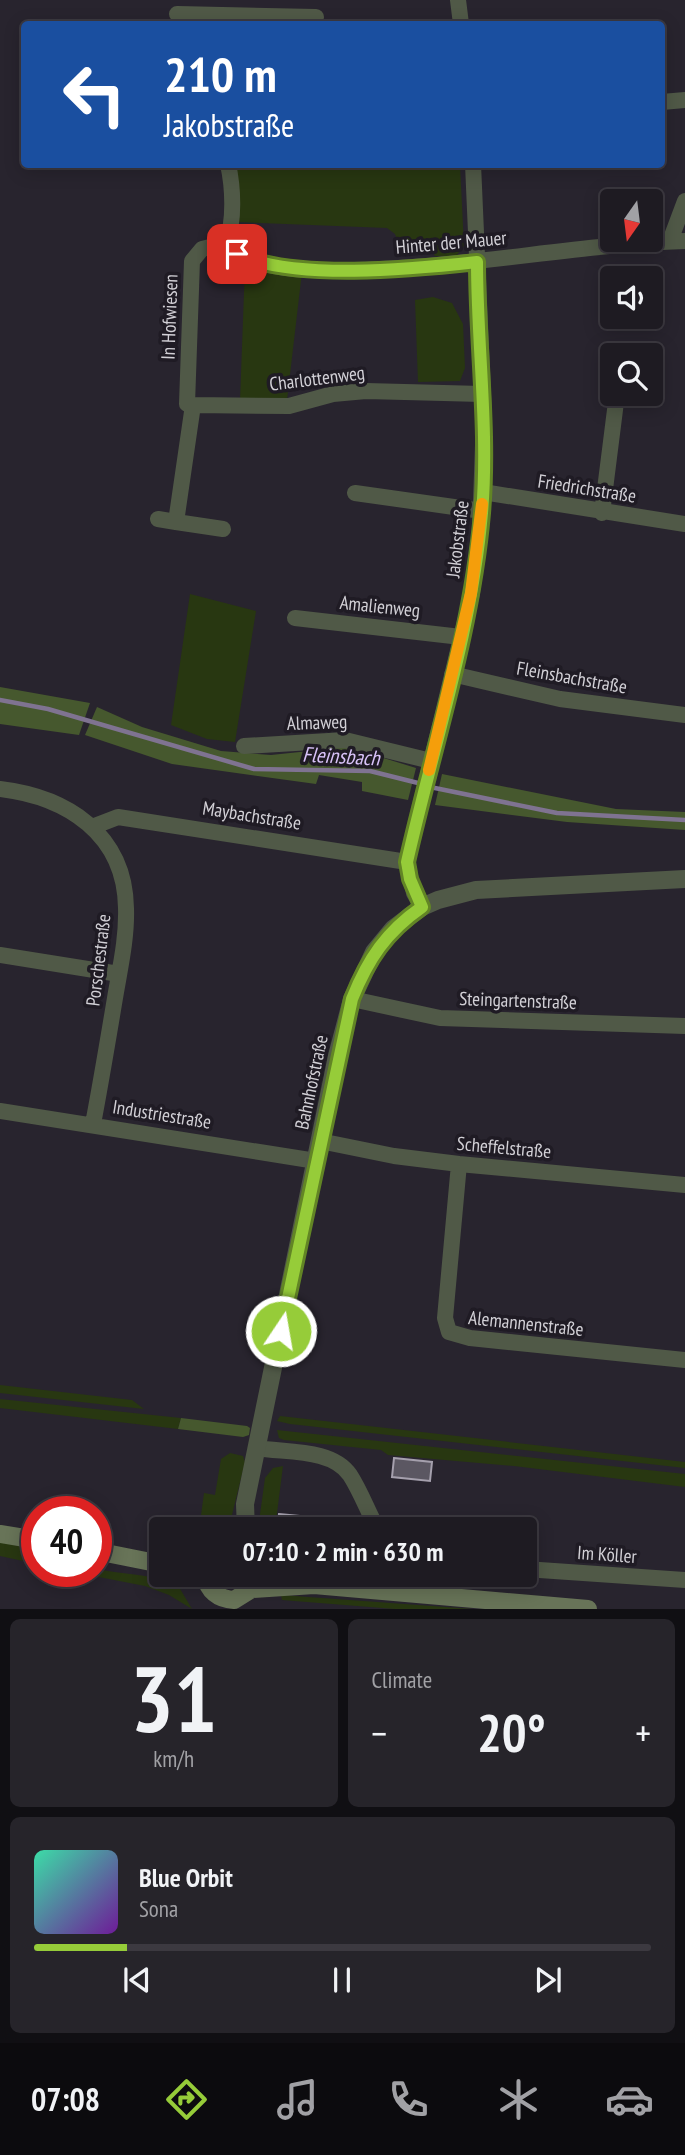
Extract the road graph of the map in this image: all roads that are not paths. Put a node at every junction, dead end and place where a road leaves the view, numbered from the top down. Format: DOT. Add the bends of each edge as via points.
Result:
graph roads {
  1 [pos="458,0"];
  2 [pos="177,13"];
  3 [pos="316,17"];
  4 [pos="461,21"];
  5 [pos="685,100"];
  6 [pos="665,102"];
  7 [pos="228,168"];
  8 [pos="473,168"];
  9 [pos="685,201"];
  10 [pos="678,241"];
  11 [pos="226,243"];
  12 [pos="477,262"];
  13 [pos="482,394"];
  14 [pos="193,405"];
  15 [pos="615,406"];
  16 [pos="483,492"];
  17 [pos="355,493"];
  18 [pos="482,511"];
  19 [pos="602,513"];
  20 [pos="158,519"];
  21 [pos="176,522"];
  22 [pos="685,524"];
  23 [pos="223,530"];
  24 [pos="295,618"];
  25 [pos="461,637"];
  26 [pos="452,674"];
  27 [pos="685,715"];
  28 [pos="244,746"];
  29 [pos="430,765"];
  30 [pos="0,789"];
  31 [pos="92,827"];
  32 [pos="407,862"];
  33 [pos="685,879"];
  34 [pos="422,907"];
  35 [pos="0,955"];
  36 [pos="119,974"];
  37 [pos="352,999"];
  38 [pos="685,1026"];
  39 [pos="0,1111"];
  40 [pos="93,1124"];
  41 [pos="320,1141"];
  42 [pos="316,1161"];
  43 [pos="459,1164"];
  44 [pos="685,1185"];
  45 [pos="685,1360"];
  46 [pos="257,1448"];
  47 [pos="244,1509"];
  48 [pos="240,1517"];
  49 [pos="245,1517"];
  50 [pos="372,1517"];
  51 [pos="0,1534"];
  52 [pos="21,1537"];
  53 [pos="112,1553"];
  54 [pos="149,1560"];
  55 [pos="537,1570"];
  56 [pos="685,1580"];
  57 [pos="210,1587"];
  58 [pos="251,1587"];
  59 [pos="337,1587"];
  60 [pos="588,1609"];
  1 -- 4 [label="street"];
  2 -- 3 [label="street"];
  5 -- 6 [label="street"];
  7 -- 11 [label="street" via="231,212"];
  8 -- 12 [label="street, Jakobstraße"];
  9 -- 10 [label="street"];
  10 -- 12 [label="street, Hinter der Mauer"];
  11 -- 12 [label="street, Hinter der Mauer" via="251,261 342,271"];
  11 -- 14 [label="street, In Hofwiesen" via="202,249 192,261 187,404"];
  12 -- 13 [label="street, Jakobstraße"];
  13 -- 14 [label="street, Charlottenweg" via="366,391 289,406"];
  13 -- 16 [label="street, Jakobstraße"];
  14 -- 21 [label="street"];
  15 -- 19 [label="street"];
  16 -- 18 [label="street, Jakobstraße"];
  16 -- 19 [label="street, Friedrichstraße"];
  17 -- 18 [label="street"];
  18 -- 25 [label="street, Jakobstraße"];
  19 -- 22 [label="street, Friedrichstraße"];
  20 -- 21 [label="street"];
  21 -- 23 [label="street"];
  24 -- 25 [label="street, Amalienweg"];
  25 -- 26 [label="street, Jakobstraße"];
  26 -- 27 [label="street, Fleinsbachstraße" via="560,699"];
  26 -- 29 [label="street, Jakobstraße"];
  28 -- 29 [label="street, Almaweg" via="345,740 383,747"];
  29 -- 32 [label="street, Jakobstraße"];
  30 -- 31 [label="street, Porschestraße" via="52,800"];
  31 -- 32 [label="street, Maybachstraße" via="118,817"];
  31 -- 36 [label="street, Porschestraße" via="113,855 124,887"];
  32 -- 34 [label="street, Jakobstraße"];
  33 -- 34 [label="street, Bahnhofstraße" via="485,889"];
  34 -- 37 [label="street, Bahnhofstraße" via="382,940"];
  35 -- 36 [label="street"];
  36 -- 40 [label="street, Porschestraße"];
  37 -- 38 [label="street, Steingartenstraße" via="440,1018"];
  37 -- 41 [label="street, Bahnhofstraße"];
  39 -- 40 [label="street, Industriestraße"];
  40 -- 42 [label="street, Industriestraße"];
  41 -- 42 [label="street, Bahnhofstraße"];
  41 -- 43 [label="street, Scheffelstraße"];
  42 -- 46 [label="street, Bahnhofstraße"];
  43 -- 44 [label="street, Scheffelstraße"];
  43 -- 45 [label="street, Alemannenstraße" via="446,1318 449,1332"];
  46 -- 47 [label="street, Bahnhofstraße"];
  46 -- 50 [label="street" via="337,1463 349,1474"];
  47 -- 48 [label="street, Bahnhofstraße"];
  47 -- 49 [label="street, Bahnhofstraße"];
  51 -- 52 [label="main road"];
  53 -- 54 [label="main road"];
  55 -- 56 [label="street, Im Köller"];
  57 -- 58 [label="main road" via="227,1599 241,1598"];
  59 -- 60 [label="main road"];
}
